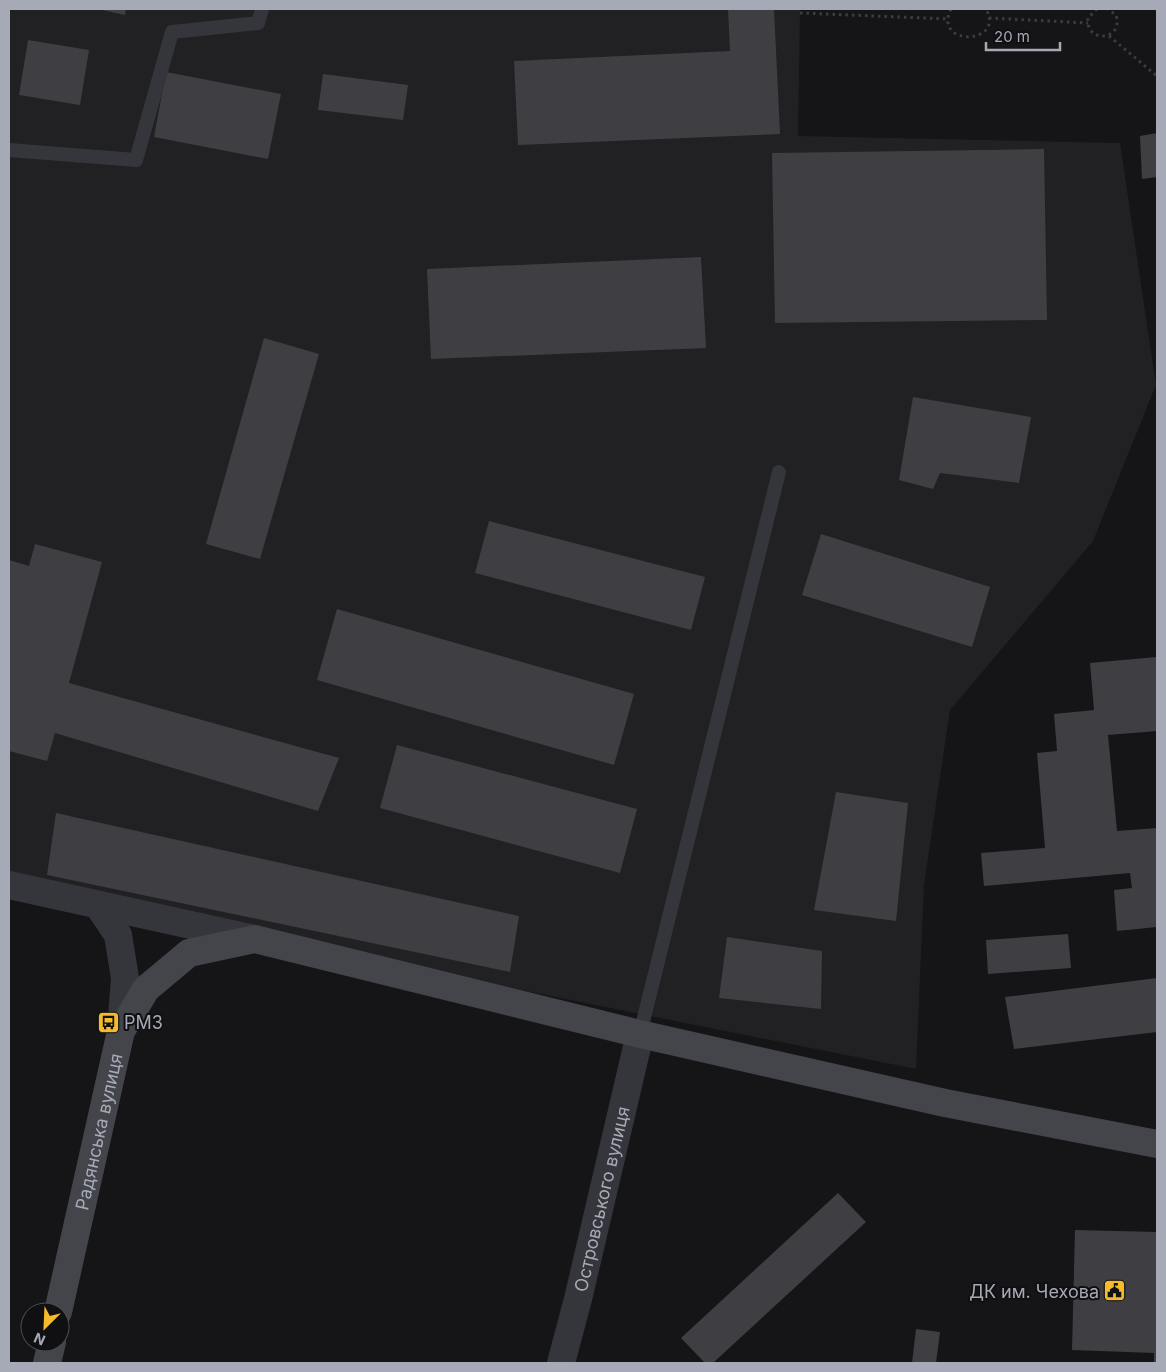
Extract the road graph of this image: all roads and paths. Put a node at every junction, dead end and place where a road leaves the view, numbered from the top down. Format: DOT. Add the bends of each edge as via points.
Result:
graph roads {
  1 [pos="262,9"];
  2 [pos="803,9"];
  3 [pos="951,9"];
  4 [pos="986,9"];
  5 [pos="1095,9"];
  6 [pos="1109,9"];
  7 [pos="989,18"];
  8 [pos="949,19"];
  9 [pos="1088,23"];
  10 [pos="1109,36"];
  11 [pos="1157,76"];
  12 [pos="9,150"];
  13 [pos="779,472"];
  14 [pos="9,885"];
  15 [pos="98,905"];
  16 [pos="255,939"];
  17 [pos="121,1031"];
  18 [pos="640,1034"];
  19 [pos="1157,1144"];
  20 [pos="60,1302"];
  21 [pos="561,1363"];
  1 -- 12 [label="lane" via="258,23 172,32 136,160"];
  2 -- 8 [label="path" via="800,13"];
  3 -- 8 [label="path"];
  4 -- 7 [label="path"];
  5 -- 9 [label="path"];
  6 -- 10 [label="path" via="1116,15 1117,25"];
  7 -- 8 [label="path" via="979,36 966,38 954,31"];
  7 -- 9 [label="path"];
  9 -- 10 [label="path" via="1095,35"];
  10 -- 11 [label="path"];
  13 -- 18 [label="lane"];
  14 -- 15 [label="street"];
  15 -- 16 [label="street"];
  15 -- 17 [label="street" via="118,935 125,978"];
  16 -- 17 [label="main road, Радянська вулиця" via="189,953 146,989"];
  16 -- 18 [label="main road"];
  17 -- 20 [label="main road, Радянська вулиця"];
  18 -- 19 [label="main road" via="945,1103"];
  18 -- 21 [label="street, Островського вулиця"];
}
